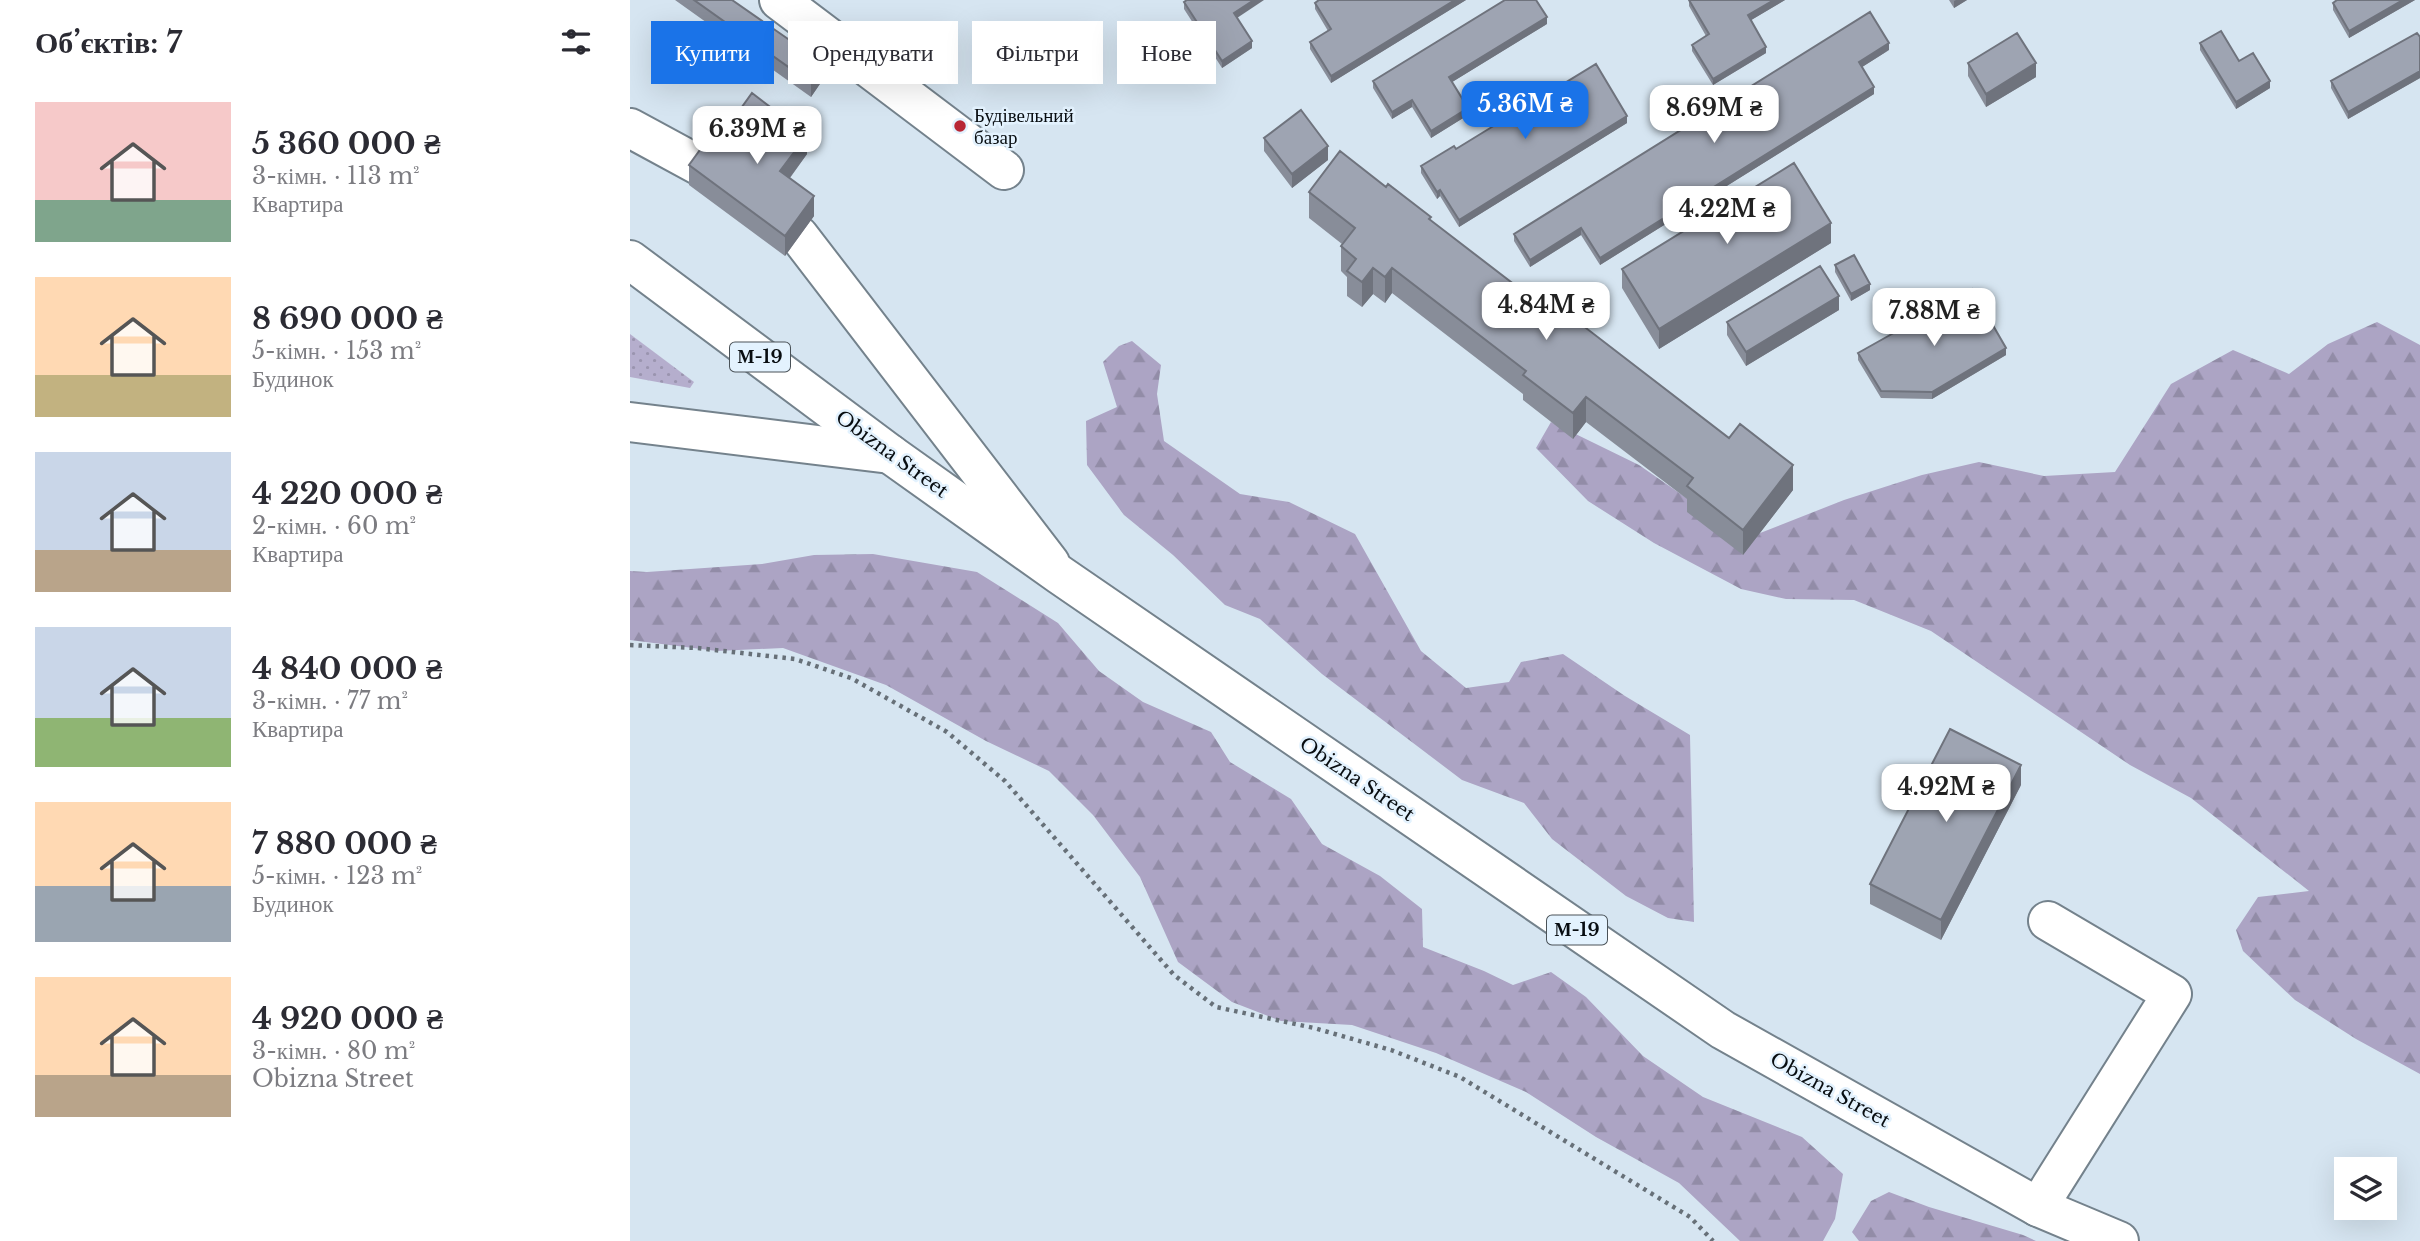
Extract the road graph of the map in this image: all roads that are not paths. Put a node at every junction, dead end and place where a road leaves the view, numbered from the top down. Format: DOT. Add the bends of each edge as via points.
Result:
graph roads {
  1 [pos="779,0"];
  2 [pos="630,128"];
  3 [pos="702,167"];
  4 [pos="1004,170"];
  5 [pos="799,236"];
  6 [pos="630,260"];
  7 [pos="630,422"];
  8 [pos="890,454"];
  9 [pos="1060,575"];
  10 [pos="2048,920"];
  11 [pos="2038,1207"];
  12 [pos="2119,1241"];
  1 -- 4 [label="main road"];
  2 -- 3 [label="main road"];
  5 -- 9 [label="main road"];
  6 -- 8 [label="main road, Obizna Street / М-19"];
  7 -- 8 [label="main road"];
  8 -- 9 [label="main road, Obizna Street / М-19"];
  9 -- 11 [label="main road, Obizna Street / М-19" via="1723,1030"];
  10 -- 11 [label="main road" via="2172,994"];
  11 -- 12 [label="main road, Obizna Street / М-19"];
}
